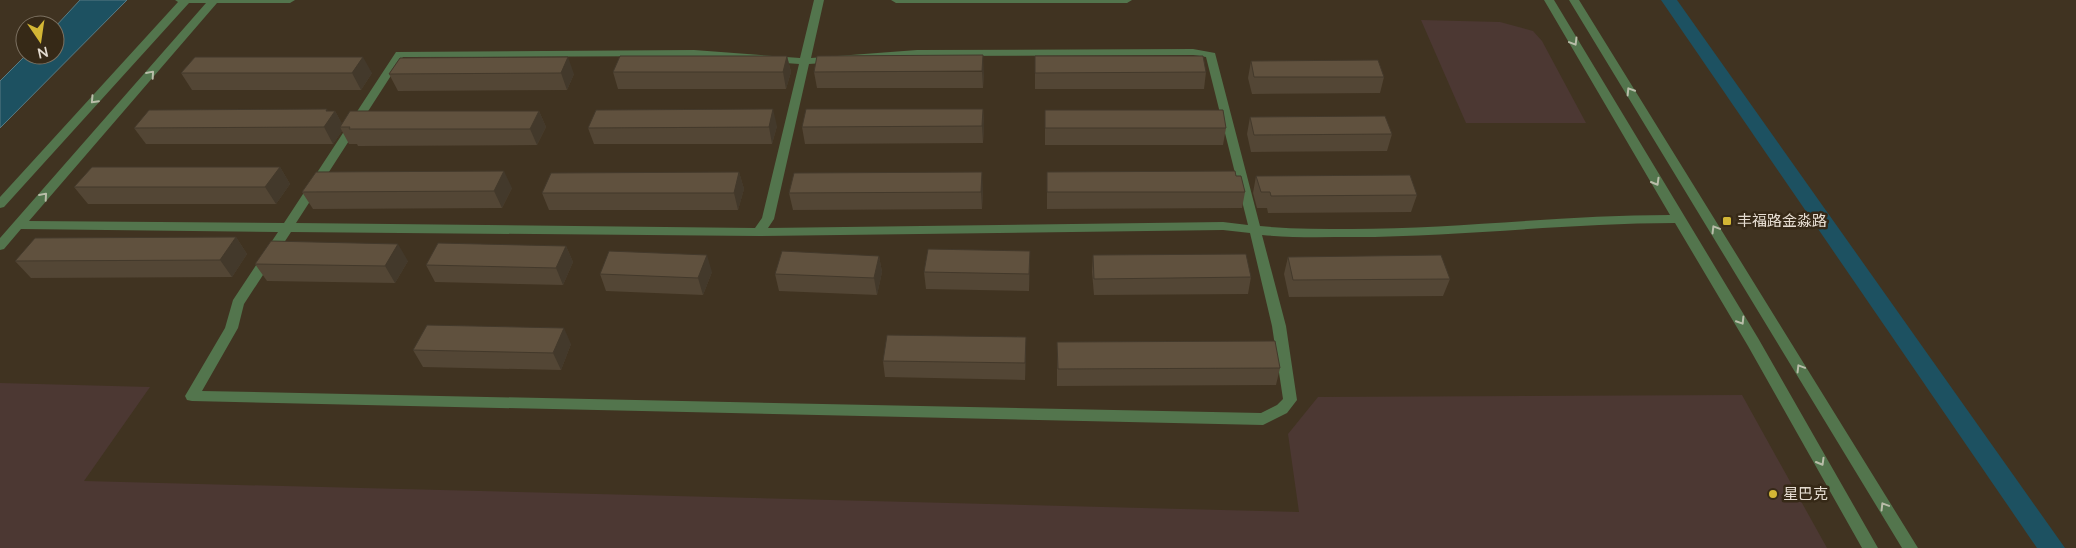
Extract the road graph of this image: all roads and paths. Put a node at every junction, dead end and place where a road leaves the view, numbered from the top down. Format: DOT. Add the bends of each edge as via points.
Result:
graph roads {
  1 [pos="174,0"];
  2 [pos="186,0"];
  3 [pos="214,0"];
  4 [pos="290,0"];
  5 [pos="819,0"];
  6 [pos="896,0"];
  7 [pos="1127,0"];
  8 [pos="1550,0"];
  9 [pos="1574,0"];
  10 [pos="805,61"];
  11 [pos="0,204"];
  12 [pos="1678,219"];
  13 [pos="18,225"];
  14 [pos="286,228"];
  15 [pos="1255,229"];
  16 [pos="758,232"];
  17 [pos="0,246"];
  18 [pos="1870,548"];
  19 [pos="1910,548"];
  1 -- 2 [label="street"];
  2 -- 3 [label="street"];
  2 -- 11 [label="street, one-way"];
  3 -- 4 [label="street"];
  13 -- 3 [label="street, one-way"];
  5 -- 10 [label="street"];
  6 -- 7 [label="street"];
  8 -- 12 [label="street, one-way"];
  19 -- 9 [label="street, one-way"];
  10 -- 14 [label="street" via="694,52 400,54"];
  10 -- 15 [label="street" via="917,53 1193,52 1211,55"];
  10 -- 16 [label="street" via="768,219"];
  12 -- 15 [label="street" via="1615,219 1411,233 1286,233"];
  12 -- 18 [label="street, one-way" via="1753,342"];
  13 -- 14 [label="street"];
  13 -- 17 [label="street"];
  14 -- 15 [label="street" via="238,303 231,328 192,396 1263,419 1282,409 1290,400 1279,326"];
  14 -- 16 [label="street"];
  15 -- 16 [label="street" via="1223,226"];
}
